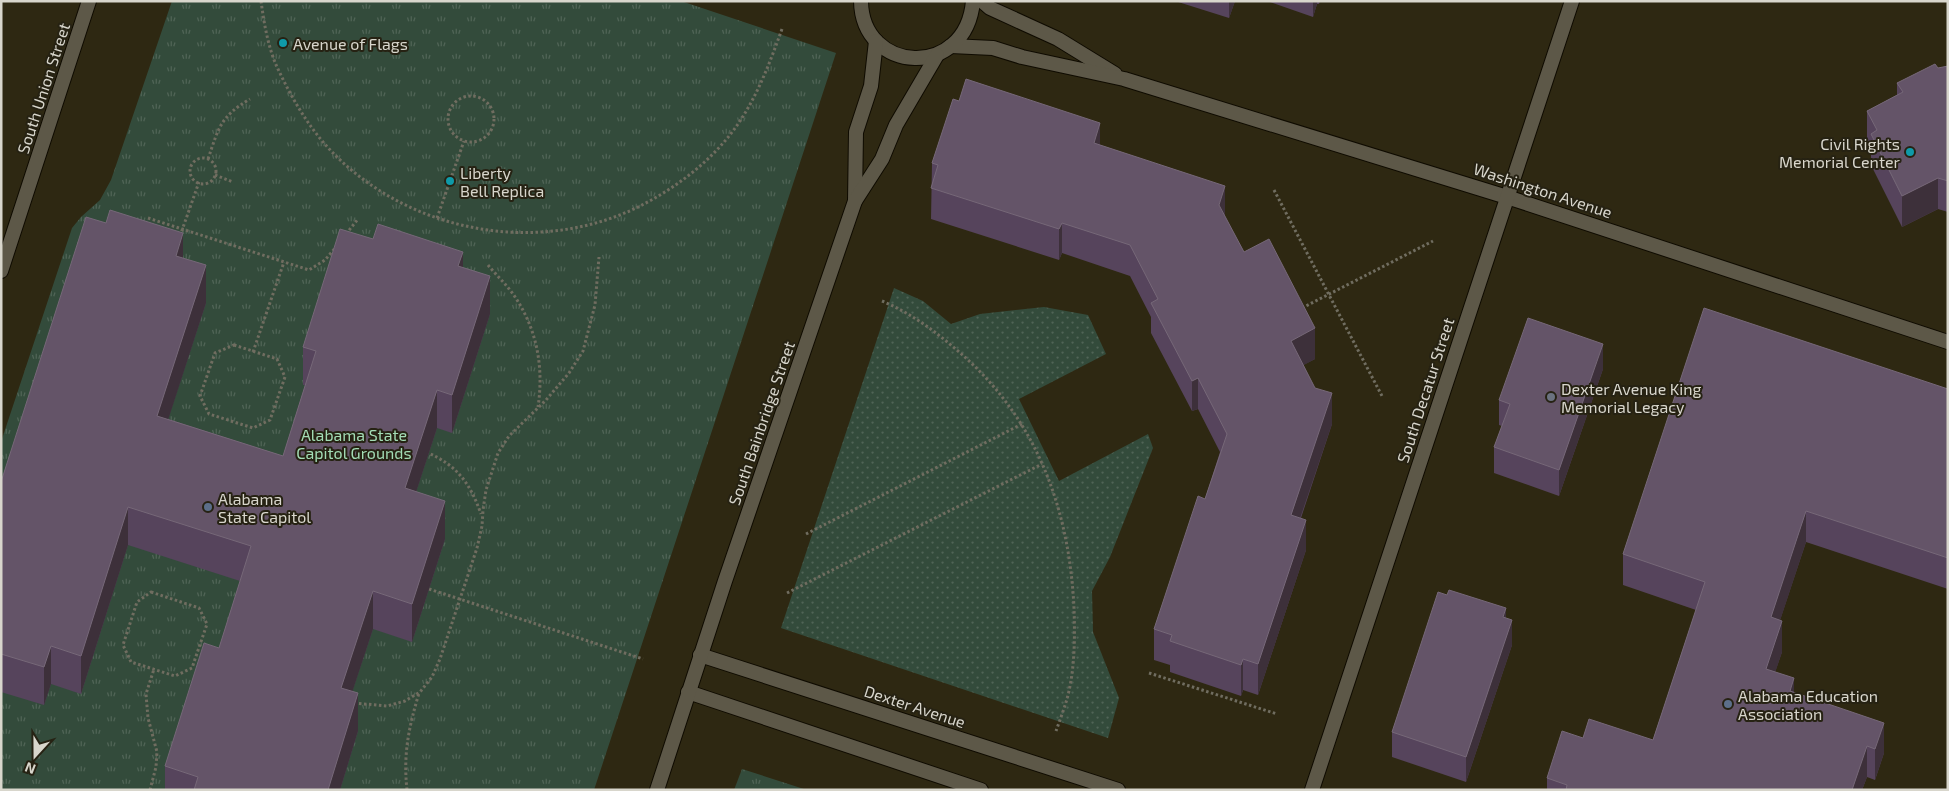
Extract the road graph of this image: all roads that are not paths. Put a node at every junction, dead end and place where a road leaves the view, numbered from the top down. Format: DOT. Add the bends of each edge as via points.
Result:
graph roads {
  1 [pos="89,1"];
  2 [pos="974,1"];
  3 [pos="982,1"];
  4 [pos="1572,1"];
  5 [pos="859,2"];
  6 [pos="876,40"];
  7 [pos="951,46"];
  8 [pos="937,55"];
  9 [pos="1124,80"];
  10 [pos="1507,197"];
  11 [pos="855,201"];
  12 [pos="1,271"];
  13 [pos="1948,342"];
  14 [pos="700,655"];
  15 [pos="688,692"];
  16 [pos="657,790"];
  17 [pos="982,790"];
  18 [pos="1118,790"];
  19 [pos="1312,790"];
  1 -- 12 [label="street, South Union Street"];
  2 -- 7 [label="street" via="968,27 959,41"];
  3 -- 9 [label="street, Washington Avenue" via="990,8 1058,38"];
  4 -- 10 [label="street, South Decatur Street"];
  5 -- 6 [label="street" via="866,26"];
  6 -- 8 [label="street" via="888,50 909,57"];
  6 -- 11 [label="street, South Bainbridge Street" via="871,86 856,132"];
  7 -- 8 [label="street"];
  7 -- 9 [label="street, Washington Avenue" via="993,48"];
  8 -- 11 [label="street, South Bainbridge Street" via="896,125 882,159"];
  9 -- 10 [label="street, Washington Avenue"];
  10 -- 13 [label="street, Washington Avenue"];
  10 -- 19 [label="street, South Decatur Street"];
  11 -- 14 [label="street, South Bainbridge Street"];
  14 -- 15 [label="street, South Bainbridge Street"];
  14 -- 18 [label="street, Dexter Avenue"];
  15 -- 16 [label="street, South Bainbridge Street"];
  15 -- 17 [label="street"];
}
